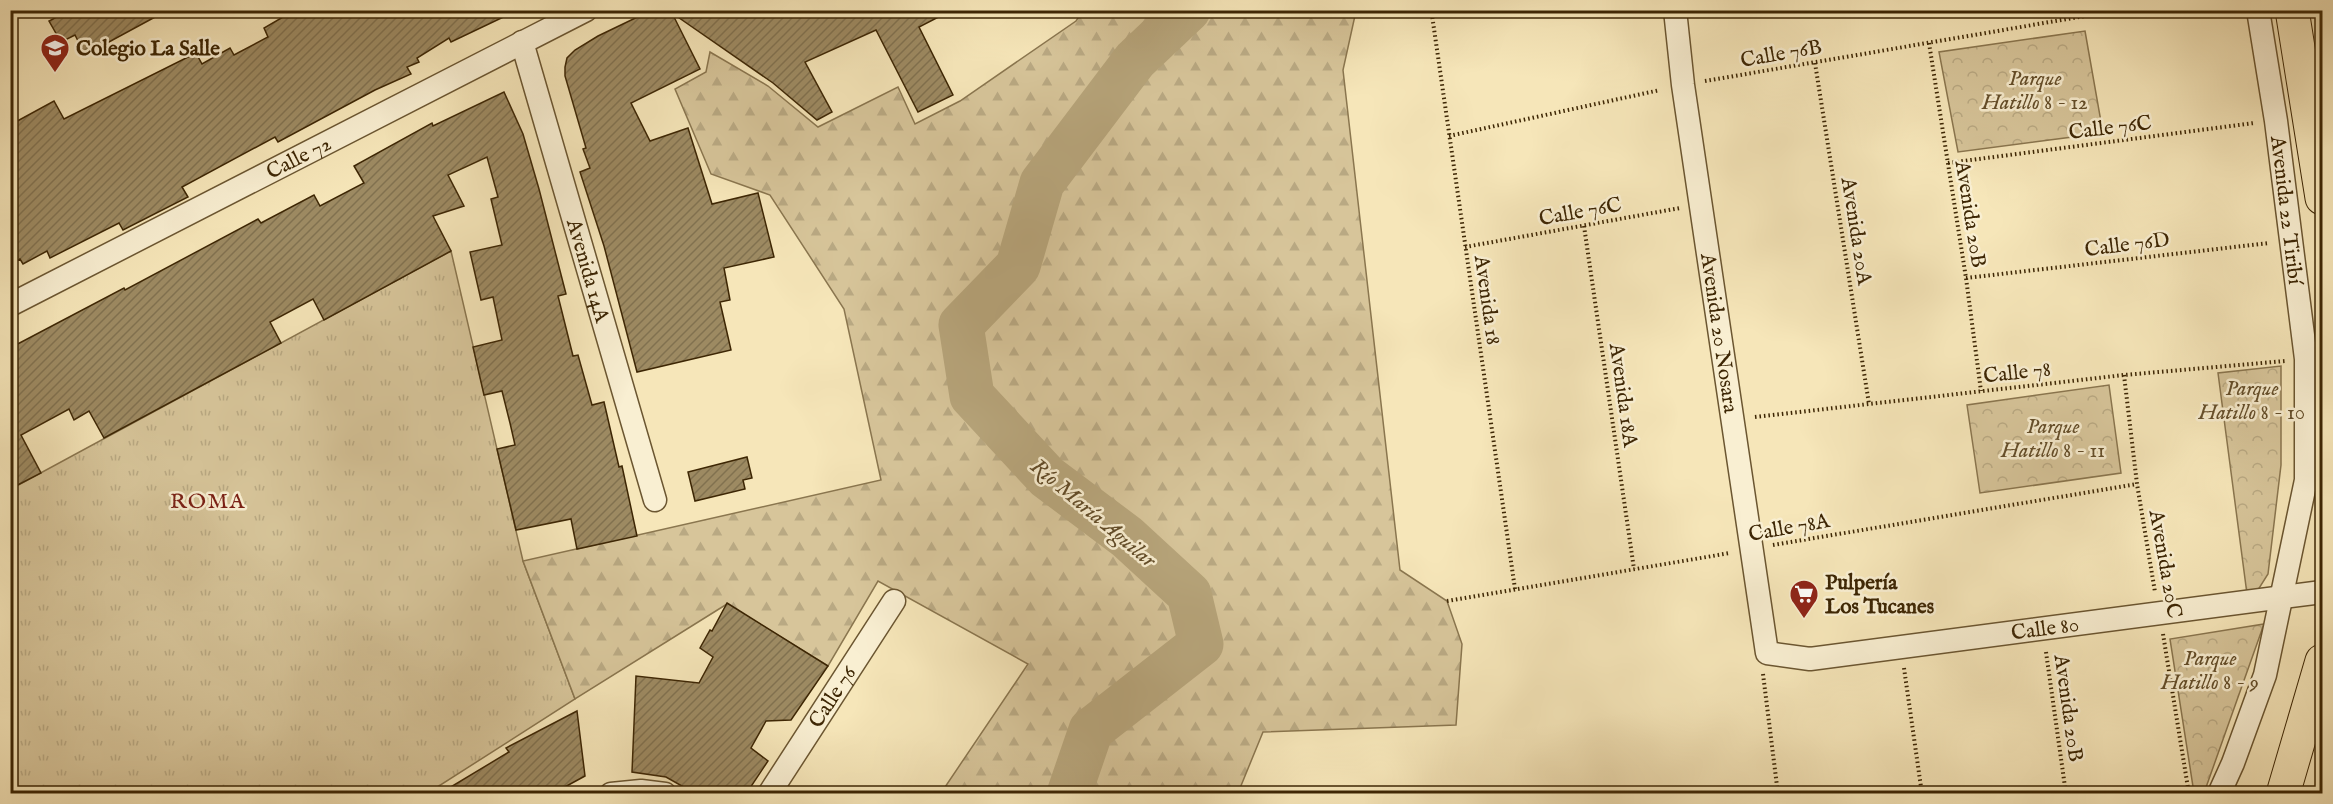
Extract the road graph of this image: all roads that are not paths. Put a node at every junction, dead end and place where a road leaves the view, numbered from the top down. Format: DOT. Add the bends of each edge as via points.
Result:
graph roads {
  1 [pos="586,10"];
  2 [pos="1675,10"];
  3 [pos="2258,10"];
  4 [pos="2292,10"];
  5 [pos="522,42"];
  6 [pos="2322,198"];
  7 [pos="10,305"];
  8 [pos="655,500"];
  9 [pos="2320,592"];
  10 [pos="2283,596"];
  11 [pos="894,601"];
  12 [pos="1767,653"];
  13 [pos="2322,661"];
  14 [pos="612,794"];
  15 [pos="665,794"];
  16 [pos="769,794"];
  17 [pos="2219,794"];
  18 [pos="2283,794"];
  1 -- 5 [label="street, Calle 72"];
  2 -- 12 [label="street, Avenida 20 Nosara"];
  3 -- 10 [label="street, Avenida 22 Tiribí" via="2306,359 2306,480"];
  4 -- 6 [label="highway"];
  5 -- 7 [label="street, Calle 72"];
  5 -- 8 [label="street, Avenida 14A"];
  9 -- 10 [label="street, Calle 80"];
  10 -- 12 [label="street, Calle 80" via="1810,659"];
  10 -- 17 [label="street, Avenida 22 Tiribí" via="2265,675"];
  11 -- 16 [label="street, Calle 76"];
  13 -- 18 [label="highway"];
  14 -- 15 [label="street"];
}
